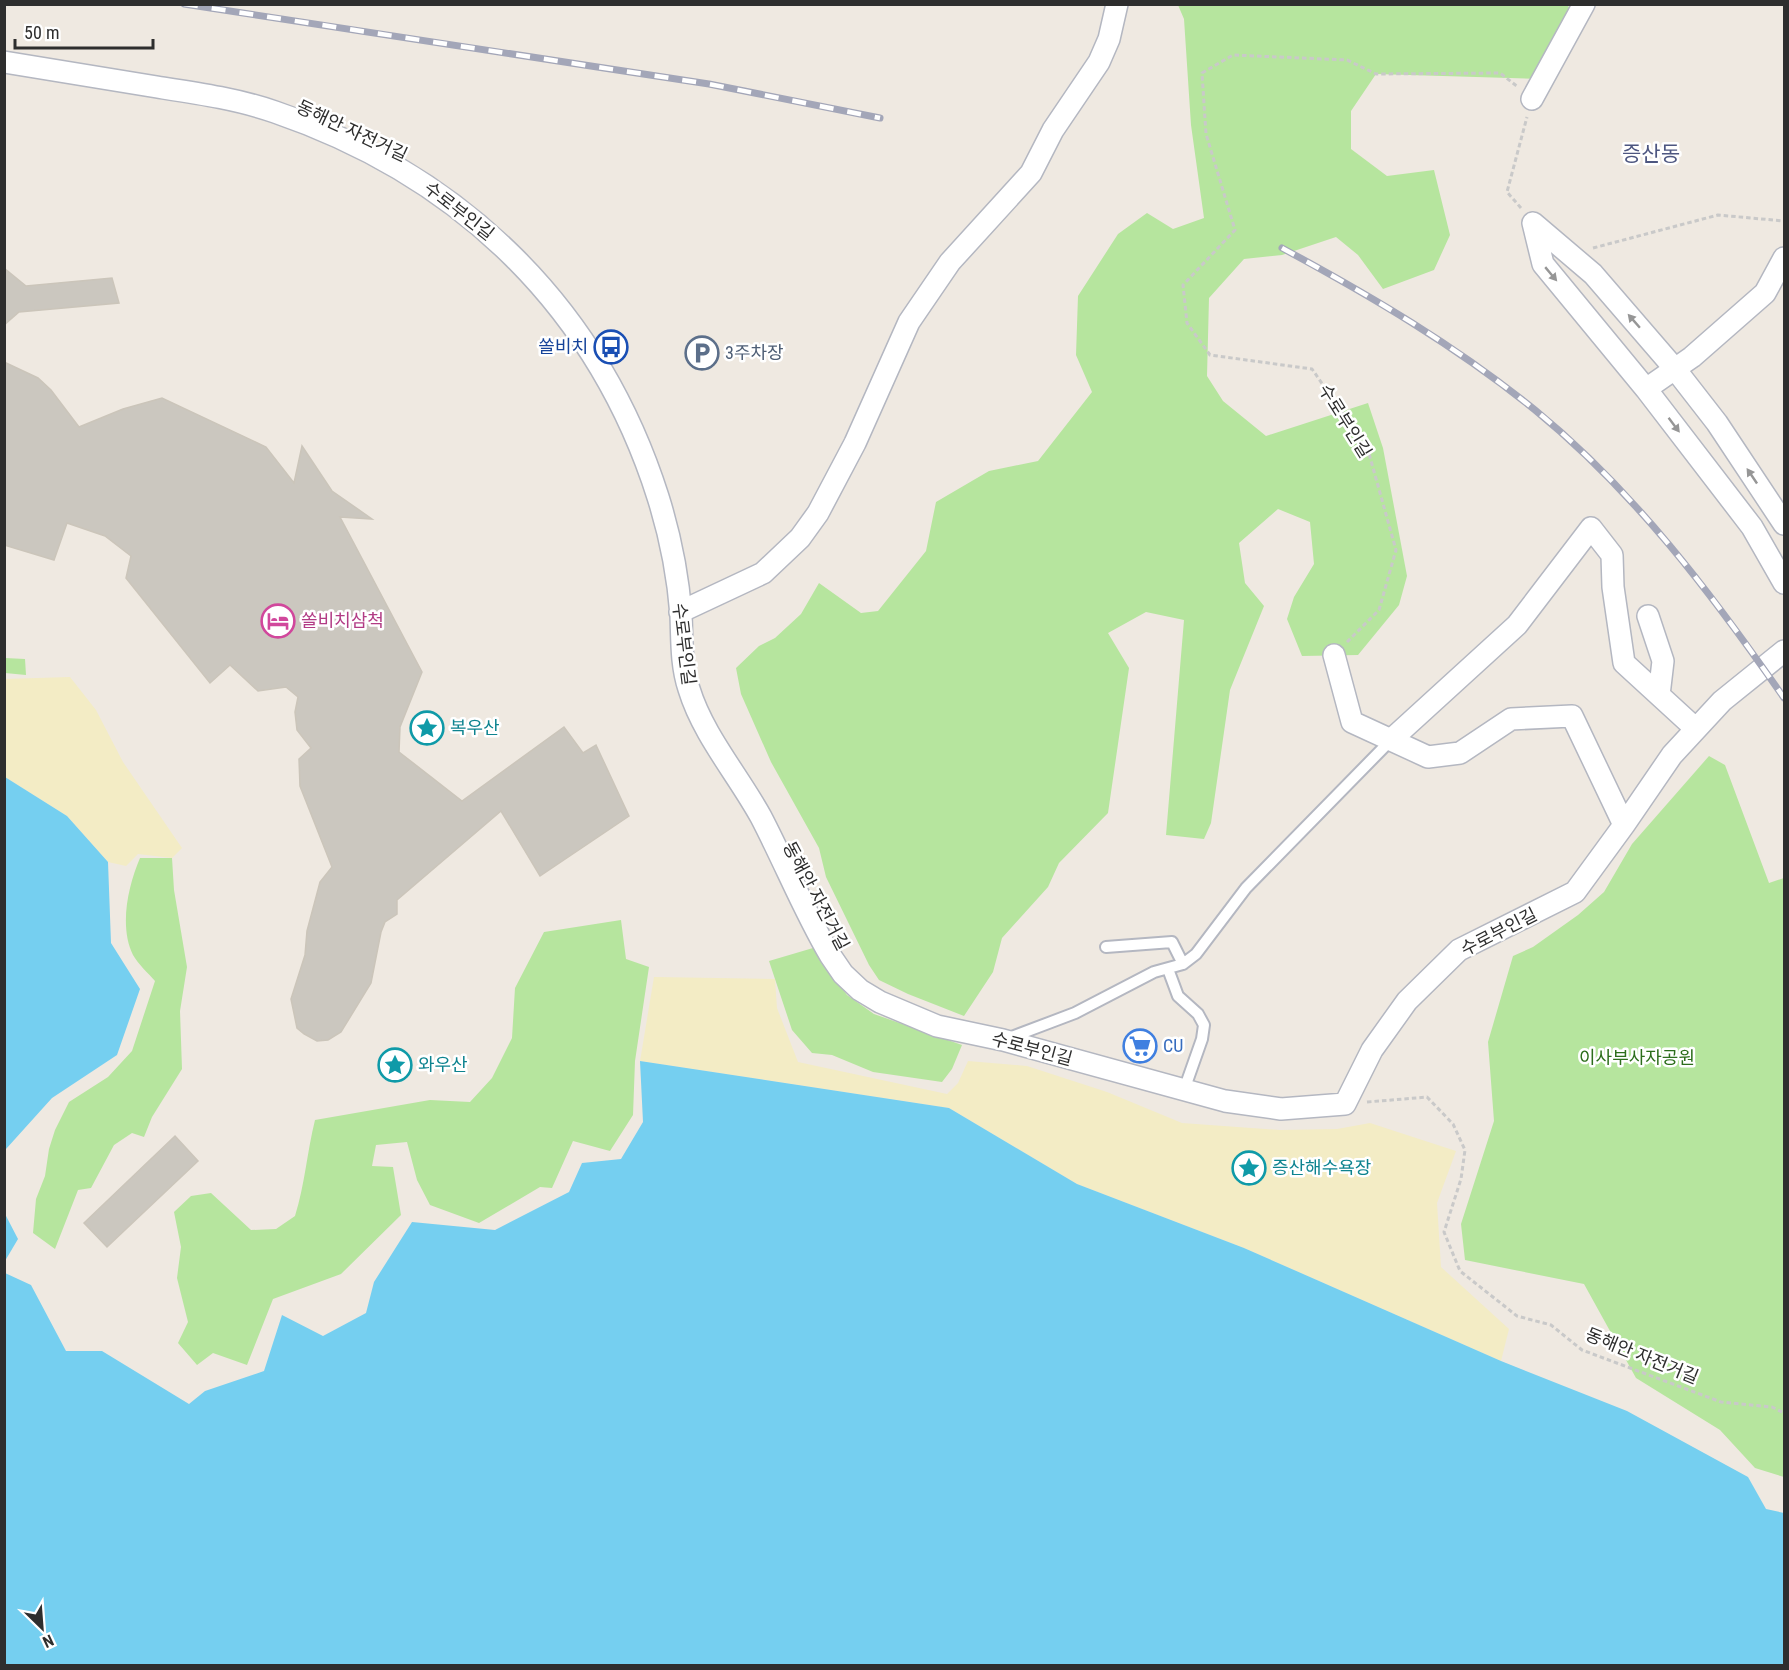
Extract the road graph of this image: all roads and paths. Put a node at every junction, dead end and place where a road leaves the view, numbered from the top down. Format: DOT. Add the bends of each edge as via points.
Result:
graph roads {
  1 [pos="1117,4"];
  2 [pos="1584,4"];
  3 [pos="4,62"];
  4 [pos="1532,99"];
  5 [pos="1785,221"];
  6 [pos="1533,224"];
  7 [pos="1584,244"];
  8 [pos="1785,258"];
  9 [pos="1675,369"];
  10 [pos="1646,389"];
  11 [pos="1785,524"];
  12 [pos="1785,583"];
  13 [pos="680,612"];
  14 [pos="1648,616"];
  15 [pos="1785,651"];
  16 [pos="1334,655"];
  17 [pos="1659,695"];
  18 [pos="1696,729"];
  19 [pos="1392,739"];
  20 [pos="1624,825"];
  21 [pos="1106,947"];
  22 [pos="1183,964"];
  23 [pos="1168,969"];
  24 [pos="1003,1040"];
  25 [pos="1184,1090"];
  26 [pos="1345,1104"];
  27 [pos="1785,1413"];
  1 -- 13 [label="street" via="1099,62 1053,130 1031,173 950,262 909,322 847,461 818,513 763,573"];
  2 -- 4 [label="street"];
  3 -- 13 [label="street, 수로부인길" via="194,93 274,111 379,155 433,189 476,223 551,295 610,384 638,439 659,499 675,567"];
  4 -- 6 [label="path" via="1507,192"];
  4 -- 16 [label="path, 수로부인길" via="1500,73 1376,74 1347,60 1233,55 1202,73 1206,134 1235,230 1184,285 1187,323 1210,355 1312,369 1368,450 1396,550 1378,610"];
  5 -- 7 [label="path" via="1718,215 1594,248"];
  9 -- 6 [label="street, one-way" via="1593,274"];
  6 -- 10 [label="street, one-way" via="1543,264"];
  8 -- 9 [label="street" via="1765,292"];
  9 -- 10 [label="street"];
  11 -- 9 [label="street, one-way"];
  10 -- 12 [label="street, one-way" via="1752,527"];
  13 -- 24 [label="street, 수로부인길" via="684,670 697,709 761,817 818,934 843,974 860,990 896,1009 938,1026"];
  14 -- 17 [label="street" via="1663,661"];
  15 -- 18 [label="street, 수로부인길" via="1722,701"];
  16 -- 19 [label="street" via="1352,722"];
  17 -- 18 [label="street"];
  17 -- 19 [label="street" via="1624,663 1612,555 1591,528 1517,625"];
  18 -- 20 [label="street, 수로부인길" via="1672,755"];
  19 -- 20 [label="street" via="1428,758 1460,753 1510,720 1572,716"];
  19 -- 22 [label="lane" via="1246,888 1210,938"];
  20 -- 26 [label="street, 수로부인길" via="1575,892 1459,950 1407,1001 1372,1050"];
  21 -- 22 [label="lane" via="1172,942"];
  22 -- 23 [label="lane"];
  23 -- 24 [label="lane" via="1154,972 1074,1013"];
  23 -- 25 [label="lane" via="1178,996 1198,1014 1203,1025"];
  24 -- 25 [label="street, 수로부인길"];
  25 -- 26 [label="street, 수로부인길" via="1281,1109"];
  26 -- 27 [label="path, 동해안 자전거길" via="1427,1097 1453,1124 1465,1150 1461,1179 1444,1232 1460,1271 1517,1316 1551,1325 1582,1350 1722,1402 1772,1407"];
}
